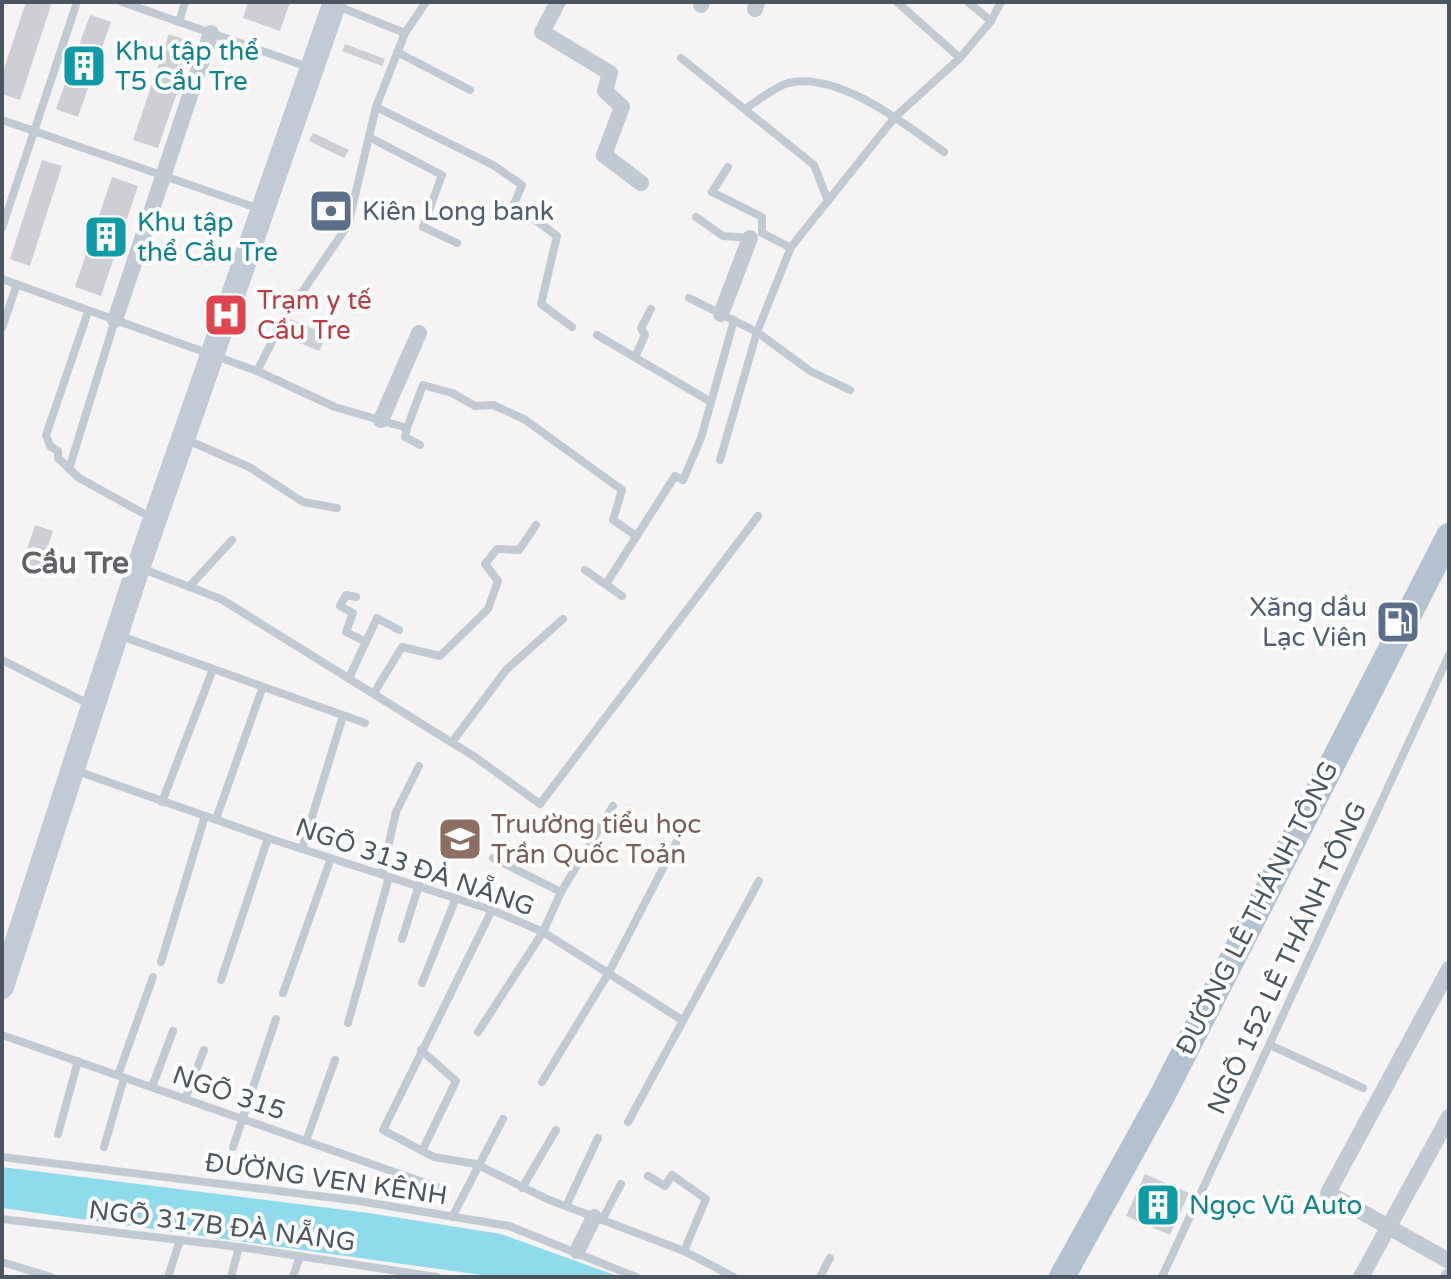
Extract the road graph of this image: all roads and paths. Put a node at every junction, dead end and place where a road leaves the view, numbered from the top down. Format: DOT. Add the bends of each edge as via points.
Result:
graph roads {
  1 [pos="77,2"];
  2 [pos="122,2"];
  3 [pos="185,2"];
  4 [pos="426,2"];
  5 [pos="558,2"];
  6 [pos="897,2"];
  7 [pos="968,2"];
  8 [pos="1001,2"];
  9 [pos="335,4"];
  10 [pos="991,21"];
  11 [pos="179,22"];
  12 [pos="211,33"];
  13 [pos="405,33"];
  14 [pos="397,54"];
  15 [pos="681,58"];
  16 [pos="960,58"];
  17 [pos="313,69"];
  18 [pos="470,90"];
  19 [pos="376,107"];
  20 [pos="745,109"];
  21 [pos="895,117"];
  22 [pos="2,120"];
  23 [pos="35,132"];
  24 [pos="369,137"];
  25 [pos="944,152"];
  26 [pos="728,167"];
  27 [pos="162,177"];
  28 [pos="641,183"];
  29 [pos="828,201"];
  30 [pos="264,211"];
  31 [pos="696,217"];
  32 [pos="2,228"];
  33 [pos="756,236"];
  34 [pos="457,243"];
  35 [pos="791,248"];
  36 [pos="2,279"];
  37 [pos="17,284"];
  38 [pos="689,298"];
  39 [pos="651,309"];
  40 [pos="88,312"];
  41 [pos="727,317"];
  42 [pos="115,320"];
  43 [pos="572,327"];
  44 [pos="2,328"];
  45 [pos="757,332"];
  46 [pos="419,333"];
  47 [pos="597,335"];
  48 [pos="213,357"];
  49 [pos="635,357"];
  50 [pos="257,371"];
  51 [pos="850,390"];
  52 [pos="711,402"];
  53 [pos="381,420"];
  54 [pos="407,428"];
  55 [pos="184,439"];
  56 [pos="420,445"];
  57 [pos="720,460"];
  58 [pos="69,469"];
  59 [pos="337,508"];
  60 [pos="758,516"];
  61 [pos="155,519"];
  62 [pos="536,525"];
  63 [pos="635,535"];
  64 [pos="1449,536"];
  65 [pos="232,540"];
  66 [pos="138,568"];
  67 [pos="585,570"];
  68 [pos="606,584"];
  69 [pos="189,587"];
  70 [pos="622,596"];
  71 [pos="356,597"];
  72 [pos="563,619"];
  73 [pos="399,630"];
  74 [pos="117,634"];
  75 [pos="366,642"];
  76 [pos="1448,657"];
  77 [pos="2,660"];
  78 [pos="213,669"];
  79 [pos="349,678"];
  80 [pos="262,689"];
  81 [pos="374,693"];
  82 [pos="93,706"];
  83 [pos="343,716"];
  84 [pos="365,723"];
  85 [pos="452,742"];
  86 [pos="419,766"];
  87 [pos="72,769"];
  88 [pos="162,802"];
  89 [pos="613,806"];
  90 [pos="205,816"];
  91 [pos="216,819"];
  92 [pos="268,838"];
  93 [pos="676,843"];
  94 [pos="302,849"];
  95 [pos="331,858"];
  96 [pos="493,858"];
  97 [pos="385,876"];
  98 [pos="759,881"];
  99 [pos="419,885"];
  100 [pos="561,892"];
  101 [pos="456,898"];
  102 [pos="492,910"];
  103 [pos="543,932"];
  104 [pos="402,939"];
  105 [pos="7,958"];
  106 [pos="161,962"];
  107 [pos="1449,969"];
  108 [pos="608,974"];
  109 [pos="153,977"];
  110 [pos="221,980"];
  111 [pos="422,983"];
  112 [pos="2,987"];
  113 [pos="283,993"];
  114 [pos="276,1019"];
  115 [pos="682,1020"];
  116 [pos="348,1023"];
  117 [pos="173,1031"];
  118 [pos="478,1032"];
  119 [pos="2,1035"];
  120 [pos="1270,1045"];
  121 [pos="204,1050"];
  122 [pos="421,1050"];
  123 [pos="335,1060"];
  124 [pos="78,1061"];
  125 [pos="121,1076"];
  126 [pos="542,1082"];
  127 [pos="152,1087"];
  128 [pos="1363,1088"];
  129 [pos="185,1099"];
  130 [pos="1449,1117"];
  131 [pos="503,1119"];
  132 [pos="244,1120"];
  133 [pos="628,1122"];
  134 [pos="556,1130"];
  135 [pos="58,1134"];
  136 [pos="598,1138"];
  137 [pos="306,1141"];
  138 [pos="104,1147"];
  139 [pos="233,1147"];
  140 [pos="422,1151"];
  141 [pos="2,1157"];
  142 [pos="476,1164"];
  143 [pos="648,1176"];
  144 [pos="621,1184"];
  145 [pos="522,1188"];
  146 [pos="443,1189"];
  147 [pos="566,1206"];
  148 [pos="452,1217"];
  149 [pos="598,1218"];
  150 [pos="2,1219"];
  151 [pos="1389,1227"];
  152 [pos="180,1240"];
  153 [pos="239,1247"];
  154 [pos="577,1251"];
  155 [pos="684,1251"];
  156 [pos="300,1256"];
  157 [pos="830,1258"];
  158 [pos="1449,1261"];
  159 [pos="2,1262"];
  160 [pos="51,1277"];
  161 [pos="168,1277"];
  162 [pos="231,1277"];
  163 [pos="293,1277"];
  164 [pos="437,1277"];
  165 [pos="636,1277"];
  166 [pos="734,1277"];
  167 [pos="820,1277"];
  168 [pos="1062,1277"];
  169 [pos="1162,1277"];
  170 [pos="1361,1277"];
  1 -- 23 [label="lane"];
  2 -- 11 [label="lane"];
  3 -- 11 [label="lane"];
  4 -- 13 [label="lane"];
  5 -- 28 [label="street" via="542,32 610,73 605,91 622,107 604,155"];
  6 -- 16 [label="lane"];
  7 -- 10 [label="lane"];
  8 -- 10 [label="lane"];
  9 -- 13 [label="lane"];
  9 -- 17 [label="main road"];
  10 -- 16 [label="lane"];
  11 -- 12 [label="lane"];
  12 -- 17 [label="lane"];
  12 -- 27 [label="street"];
  13 -- 14 [label="lane"];
  14 -- 18 [label="lane"];
  14 -- 19 [label="lane"];
  15 -- 20 [label="lane"];
  16 -- 21 [label="lane"];
  17 -- 30 [label="main road"];
  19 -- 24 [label="lane"];
  19 -- 43 [label="lane" via="522,185 514,204 557,236 541,304"];
  20 -- 21 [label="lane" via="786,83 824,81"];
  20 -- 29 [label="lane" via="814,165"];
  21 -- 25 [label="lane"];
  21 -- 29 [label="lane"];
  22 -- 23 [label="lane"];
  23 -- 27 [label="lane"];
  23 -- 32 [label="lane"];
  24 -- 34 [label="lane" via="442,175 423,227"];
  24 -- 50 [label="lane" via="348,225 285,317"];
  26 -- 33 [label="lane" via="712,192 762,217"];
  27 -- 30 [label="lane"];
  27 -- 42 [label="street"];
  29 -- 35 [label="lane"];
  30 -- 48 [label="main road"];
  31 -- 33 [label="lane" via="723,236"];
  33 -- 35 [label="lane"];
  33 -- 41 [label="street"];
  35 -- 45 [label="lane"];
  36 -- 37 [label="lane"];
  37 -- 40 [label="lane"];
  37 -- 44 [label="lane"];
  38 -- 41 [label="lane"];
  39 -- 49 [label="lane"];
  40 -- 42 [label="lane"];
  40 -- 58 [label="lane" via="46,435"];
  41 -- 45 [label="lane"];
  41 -- 52 [label="lane"];
  42 -- 48 [label="lane"];
  42 -- 58 [label="lane"];
  45 -- 51 [label="lane" via="810,371"];
  45 -- 57 [label="lane"];
  46 -- 53 [label="street"];
  47 -- 49 [label="lane"];
  48 -- 50 [label="lane"];
  48 -- 55 [label="main road"];
  49 -- 52 [label="lane"];
  50 -- 53 [label="lane" via="335,407"];
  52 -- 63 [label="lane" via="683,480 675,476"];
  53 -- 54 [label="lane"];
  54 -- 56 [label="lane" via="405,437"];
  54 -- 63 [label="lane" via="423,385 524,419 622,490 613,520"];
  55 -- 59 [label="lane" via="249,467 303,502"];
  55 -- 61 [label="main road"];
  58 -- 61 [label="lane"];
  60 -- 85 [label="lane" via="540,804"];
  61 -- 66 [label="main road"];
  62 -- 81 [label="lane" via="519,550 497,549 485,564 498,581 488,609 440,656 402,647"];
  63 -- 68 [label="lane"];
  64 -- 168 [label="main road, ĐƯỜNG LÊ THÁNH TÔNG" via="1161,1098"];
  65 -- 69 [label="lane"];
  66 -- 69 [label="lane"];
  66 -- 74 [label="main road"];
  67 -- 68 [label="lane"];
  68 -- 70 [label="lane"];
  69 -- 79 [label="lane" via="221,599"];
  71 -- 75 [label="lane" via="346,595 340,606 353,613 346,632"];
  72 -- 85 [label="lane" via="506,670"];
  73 -- 75 [label="lane" via="377,618"];
  74 -- 78 [label="lane"];
  74 -- 82 [label="main road"];
  75 -- 79 [label="lane"];
  76 -- 120 [label="lane, NGÕ 152 LÊ THÁNH TÔNG"];
  77 -- 82 [label="lane"];
  78 -- 80 [label="lane"];
  78 -- 88 [label="lane"];
  79 -- 81 [label="lane"];
  80 -- 83 [label="lane"];
  80 -- 91 [label="lane"];
  81 -- 85 [label="lane"];
  82 -- 87 [label="main road"];
  83 -- 84 [label="lane"];
  83 -- 94 [label="lane"];
  86 -- 97 [label="lane" via="396,812"];
  87 -- 88 [label="lane, NGÕ 313 ĐÀ NẴNG"];
  87 -- 105 [label="main road"];
  88 -- 90 [label="lane, NGÕ 313 ĐÀ NẴNG"];
  89 -- 100 [label="lane"];
  90 -- 91 [label="lane, NGÕ 313 ĐÀ NẴNG"];
  90 -- 106 [label="lane"];
  91 -- 92 [label="lane, NGÕ 313 ĐÀ NẴNG"];
  92 -- 94 [label="lane, NGÕ 313 ĐÀ NẴNG"];
  92 -- 110 [label="lane"];
  93 -- 108 [label="lane"];
  94 -- 95 [label="lane, NGÕ 313 ĐÀ NẴNG"];
  95 -- 97 [label="lane, NGÕ 313 ĐÀ NẴNG"];
  95 -- 113 [label="lane"];
  96 -- 100 [label="lane"];
  97 -- 99 [label="lane, NGÕ 313 ĐÀ NẴNG"];
  97 -- 116 [label="lane"];
  98 -- 115 [label="lane"];
  99 -- 101 [label="lane, NGÕ 313 ĐÀ NẴNG"];
  99 -- 104 [label="lane"];
  100 -- 103 [label="lane"];
  101 -- 102 [label="lane, NGÕ 313 ĐÀ NẴNG"];
  101 -- 111 [label="lane"];
  102 -- 103 [label="lane, NGÕ 313 ĐÀ NẴNG"];
  102 -- 122 [label="lane"];
  103 -- 108 [label="lane, NGÕ 313 ĐÀ NẴNG"];
  103 -- 118 [label="lane"];
  105 -- 112 [label="main road"];
  107 -- 151 [label="street" via="1328,1193"];
  108 -- 115 [label="lane, NGÕ 313 ĐÀ NẴNG"];
  108 -- 126 [label="lane"];
  109 -- 125 [label="lane"];
  114 -- 132 [label="lane"];
  115 -- 133 [label="lane"];
  117 -- 127 [label="lane"];
  119 -- 124 [label="lane, NGÕ 315"];
  120 -- 128 [label="lane"];
  120 -- 169 [label="lane, NGÕ 152 LÊ THÁNH TÔNG"];
  121 -- 129 [label="lane"];
  122 -- 140 [label="lane" via="456,1081"];
  122 -- 140 [label="lane" via="383,1130"];
  123 -- 137 [label="lane"];
  124 -- 125 [label="lane, NGÕ 315"];
  124 -- 135 [label="lane"];
  125 -- 127 [label="lane, NGÕ 315"];
  125 -- 138 [label="lane"];
  127 -- 129 [label="lane, NGÕ 315"];
  129 -- 132 [label="lane, NGÕ 315"];
  130 -- 151 [label="street"];
  131 -- 142 [label="lane"];
  132 -- 137 [label="lane, NGÕ 315"];
  132 -- 139 [label="lane"];
  134 -- 145 [label="lane"];
  136 -- 147 [label="lane"];
  137 -- 146 [label="lane, NGÕ 315"];
  140 -- 142 [label="lane"];
  141 -- 148 [label="lane, ĐƯỜNG VEN KÊNH"];
  142 -- 145 [label="lane"];
  142 -- 148 [label="lane"];
  143 -- 155 [label="lane" via="665,1186 672,1175 706,1199"];
  144 -- 149 [label="lane"];
  145 -- 147 [label="lane"];
  147 -- 149 [label="lane"];
  148 -- 154 [label="lane, ĐƯỜNG VEN KÊNH" via="509,1226"];
  149 -- 154 [label="street"];
  149 -- 155 [label="lane"];
  150 -- 152 [label="lane, NGÕ 317B ĐÀ NẴNG"];
  151 -- 158 [label="street"];
  151 -- 170 [label="street"];
  152 -- 153 [label="lane, NGÕ 317B ĐÀ NẴNG"];
  152 -- 161 [label="lane"];
  153 -- 156 [label="lane, NGÕ 317B ĐÀ NẴNG"];
  153 -- 162 [label="lane"];
  154 -- 165 [label="lane, ĐƯỜNG VEN KÊNH"];
  155 -- 166 [label="lane"];
  156 -- 163 [label="lane"];
  156 -- 164 [label="lane, NGÕ 317B ĐÀ NẴNG"];
  157 -- 167 [label="lane"];
  159 -- 160 [label="lane"];
}
